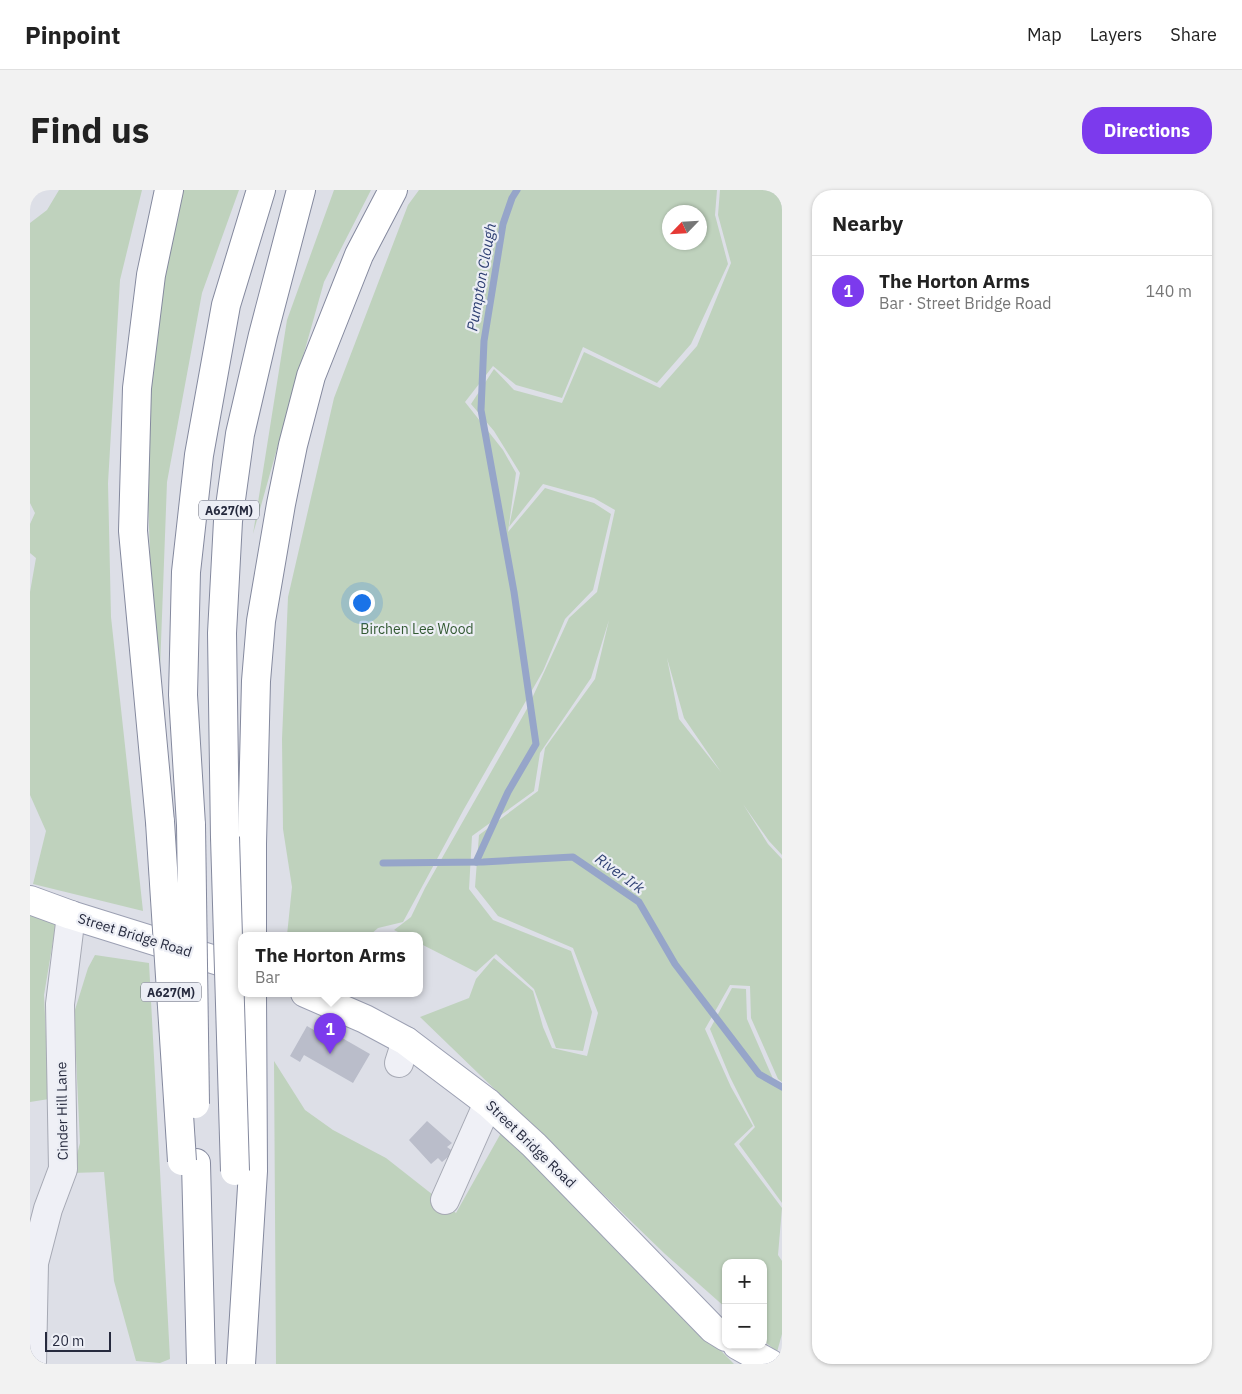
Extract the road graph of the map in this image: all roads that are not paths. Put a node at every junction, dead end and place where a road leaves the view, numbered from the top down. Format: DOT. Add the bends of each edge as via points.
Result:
graph roads {
  1 [pos="169,190"];
  2 [pos="261,190"];
  3 [pos="301,190"];
  4 [pos="393,190"];
  5 [pos="30,900"];
  6 [pos="71,915"];
  7 [pos="252,932"];
  8 [pos="238,967"];
  9 [pos="252,997"];
  10 [pos="313,997"];
  11 [pos="488,1103"];
  12 [pos="189,1162"];
  13 [pos="244,1171"];
  14 [pos="445,1200"];
  15 [pos="39,1210"];
  16 [pos="722,1335"];
  17 [pos="744,1349"];
  18 [pos="201,1362"];
  19 [pos="32,1364"];
  20 [pos="240,1364"];
  21 [pos="771,1364"];
  1 -- 12 [label="main road, A627(M), bridge" via="151,275 137,388 133,531"];
  2 -- 12 [label="main road, A627(M), bridge" via="226,305 198,455 186,572 184,695 191,825"];
  3 -- 13 [label="main road, A627(M), bridge" via="242,425 228,521 222,633 225,837"];
  4 -- 7 [label="main road, A627(M)" via="359,255 314,367 280,504 261,621 256,681"];
  5 -- 6 [label="main road, Street Bridge Road"];
  6 -- 8 [label="main road, Street Bridge Road"];
  6 -- 15 [label="street, Cinder Hill Lane" via="60,1004 63,1169"];
  9 -- 13 [label="main road, A627(M)"];
  10 -- 11 [label="main road, Street Bridge Road" via="365,1019 403,1052"];
  11 -- 14 [label="street"];
  11 -- 16 [label="main road, Street Bridge Road"];
  12 -- 18 [label="main road, A627(M)"];
  13 -- 20 [label="main road, A627(M)"];
  15 -- 19 [label="street, Cinder Hill Lane" via="34,1263"];
  17 -- 21 [label="main road"];
}
